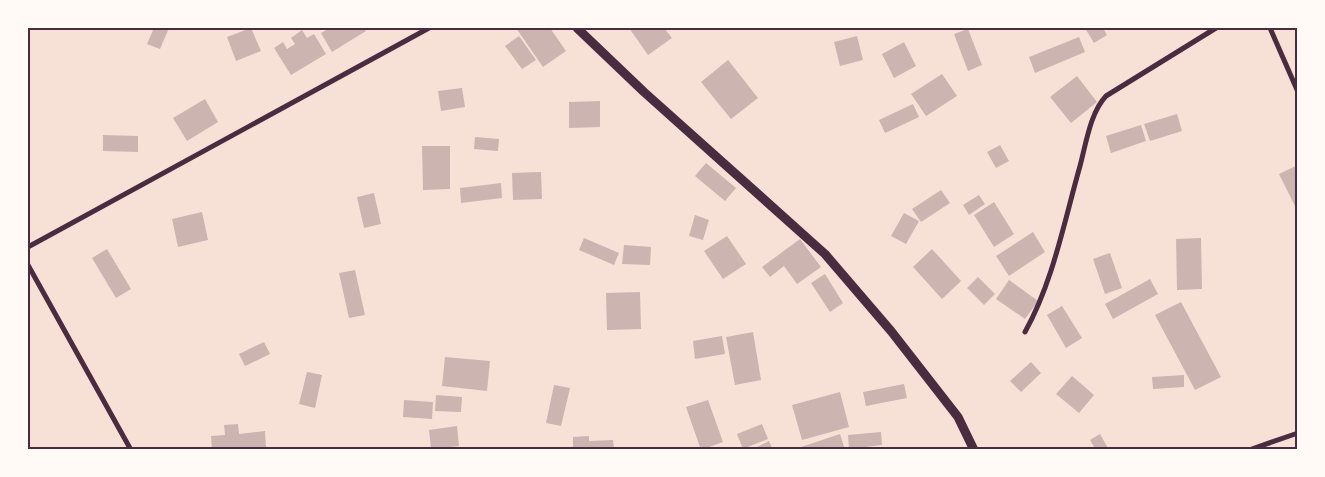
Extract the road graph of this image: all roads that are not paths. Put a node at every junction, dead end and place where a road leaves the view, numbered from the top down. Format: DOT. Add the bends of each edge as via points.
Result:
graph roads {
  1 [pos="429,28"];
  2 [pos="577,28"];
  3 [pos="1216,28"];
  4 [pos="1270,28"];
  5 [pos="1298,92"];
  6 [pos="28,248"];
  7 [pos="28,265"];
  8 [pos="1025,332"];
  9 [pos="1298,434"];
  10 [pos="131,450"];
  11 [pos="974,450"];
  12 [pos="1248,450"];
  1 -- 6 [label="street"];
  2 -- 11 [label="street" via="824,254 891,331 958,417"];
  3 -- 8 [label="street" via="1100,102 1042,299"];
  4 -- 5 [label="street"];
  7 -- 10 [label="street"];
  9 -- 12 [label="street"];
}
